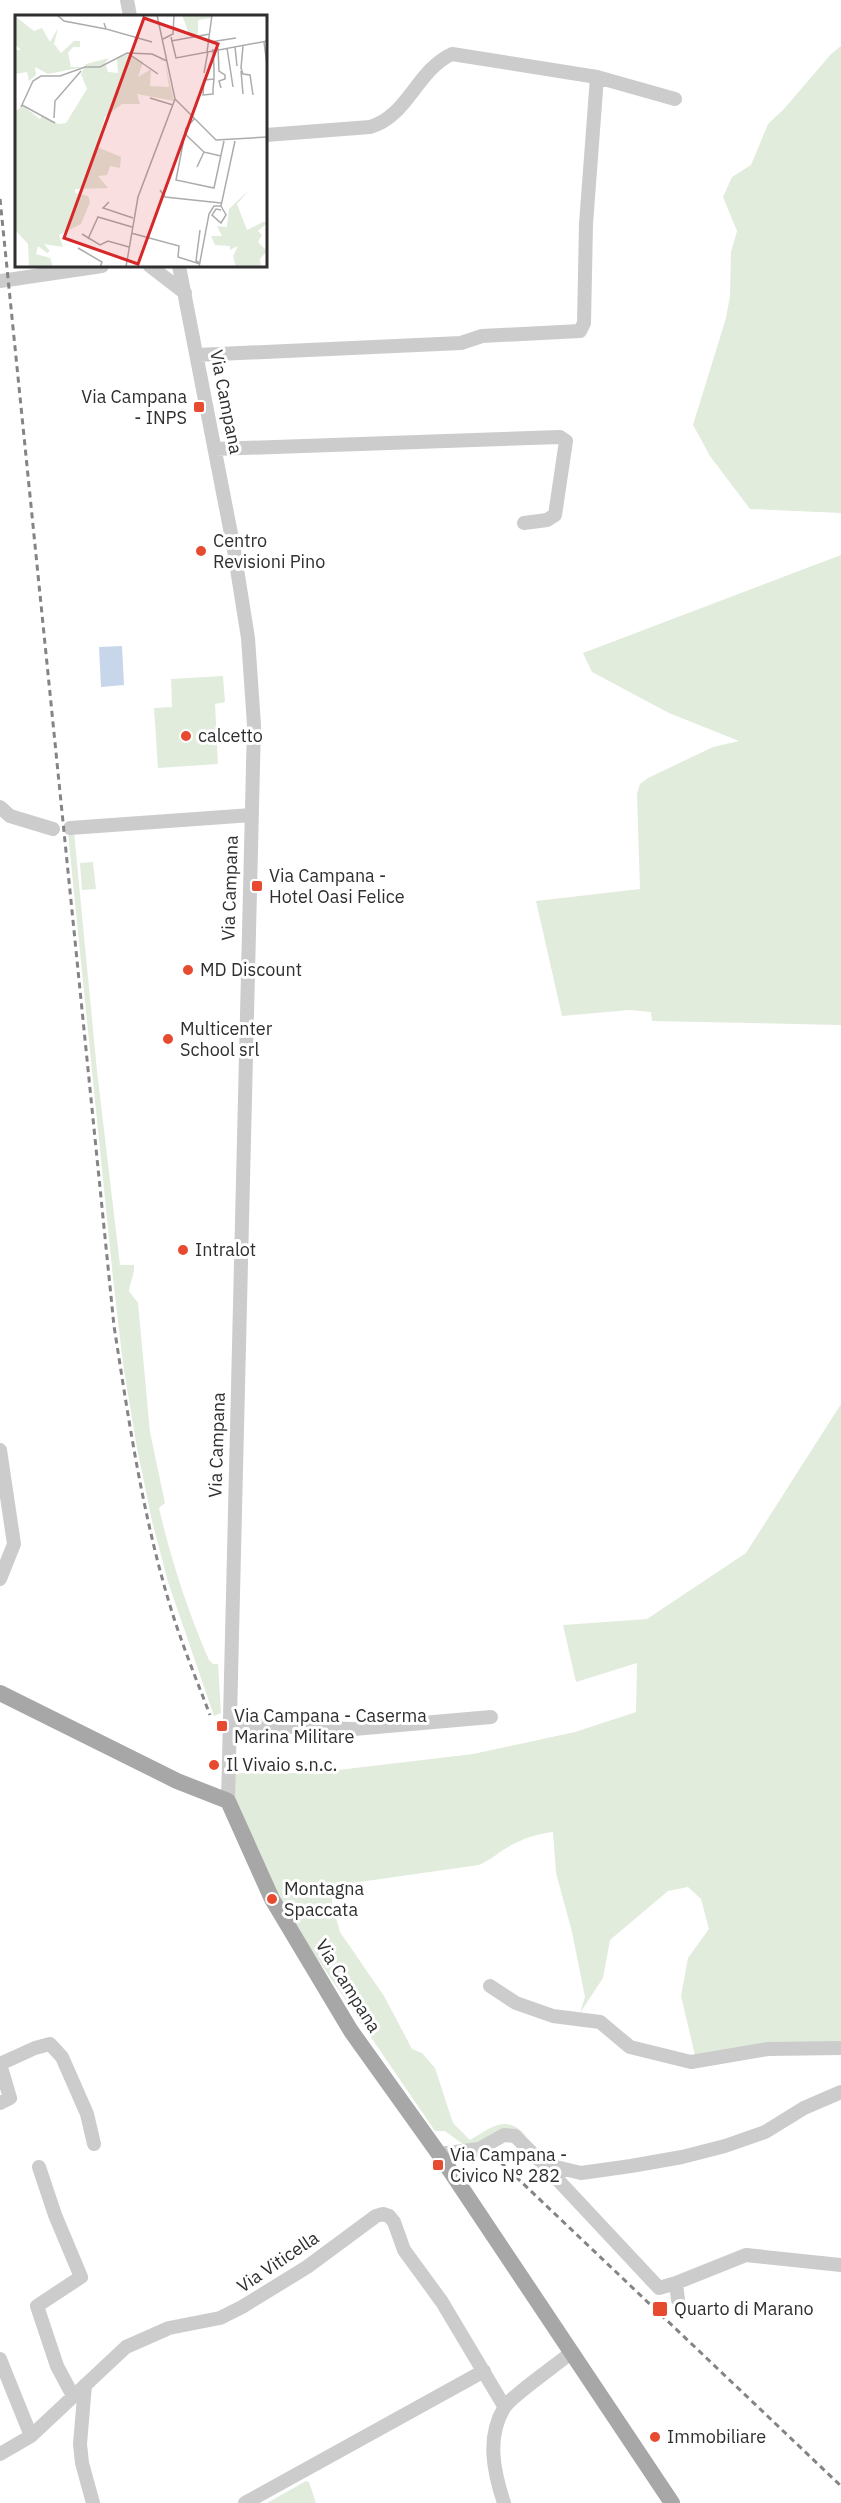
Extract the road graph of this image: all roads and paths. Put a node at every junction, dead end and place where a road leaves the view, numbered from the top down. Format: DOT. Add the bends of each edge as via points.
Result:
graph roads {
  1 [pos="127,0"];
  2 [pos="130,15"];
  3 [pos="597,77"];
  4 [pos="675,99"];
  5 [pos="267,135"];
  6 [pos="95,267"];
  7 [pos="151,267"];
  8 [pos="179,267"];
  9 [pos="0,281"];
  10 [pos="184,293"];
  11 [pos="197,355"];
  12 [pos="215,449"];
  13 [pos="524,523"];
  14 [pos="0,807"];
  15 [pos="252,815"];
  16 [pos="70,828"];
  17 [pos="53,829"];
  18 [pos="0,1450"];
  19 [pos="3,1484"];
  20 [pos="0,1579"];
  21 [pos="0,1693"];
  22 [pos="491,1717"];
  23 [pos="231,1725"];
  24 [pos="228,1801"];
  25 [pos="490,1986"];
  26 [pos="841,2048"];
  27 [pos="0,2064"];
  28 [pos="841,2092"];
  29 [pos="0,2103"];
  30 [pos="94,2144"];
  31 [pos="439,2154"];
  32 [pos="538,2158"];
  33 [pos="39,2167"];
  34 [pos="841,2265"];
  35 [pos="676,2283"];
  36 [pos="678,2300"];
  37 [pos="572,2352"];
  38 [pos="0,2359"];
  39 [pos="484,2371"];
  40 [pos="85,2385"];
  41 [pos="74,2396"];
  42 [pos="504,2406"];
  43 [pos="31,2436"];
  44 [pos="0,2454"];
  45 [pos="93,2503"];
  46 [pos="245,2503"];
  47 [pos="504,2503"];
  48 [pos="672,2503"];
  1 -- 2 [label="street"];
  3 -- 4 [label="street"];
  3 -- 5 [label="street" via="452,54 427,71 382,124"];
  3 -- 11 [label="street" via="586,224 584,323 580,331 482,336 461,343"];
  6 -- 9 [label="street"];
  7 -- 10 [label="street"];
  8 -- 10 [label="street, Via Campana"];
  10 -- 11 [label="street, Via Campana"];
  11 -- 12 [label="street, Via Campana"];
  12 -- 13 [label="street" via="560,437 566,441 555,515"];
  12 -- 15 [label="street, Via Campana" via="248,638 254,725"];
  14 -- 17 [label="street" via="10,816"];
  15 -- 16 [label="street"];
  15 -- 23 [label="street, Via Campana"];
  18 -- 19 [label="street"];
  19 -- 20 [label="street" via="14,1544"];
  21 -- 24 [label="main road" via="177,1781"];
  22 -- 23 [label="street" via="354,1728"];
  23 -- 24 [label="street, Via Campana"];
  24 -- 31 [label="main road, Via Campana" via="272,1899 351,2031"];
  25 -- 26 [label="street" via="516,2003 553,2016 600,2022 630,2047 691,2062 768,2049"];
  27 -- 29 [label="street" via="10,2098"];
  27 -- 30 [label="street" via="50,2044 62,2057 87,2114"];
  28 -- 32 [label="street" via="804,2108 765,2132 682,2157 581,2173"];
  31 -- 32 [label="street" via="479,2149 504,2135 515,2136"];
  31 -- 37 [label="main road, Via Campana"];
  32 -- 35 [label="street" via="659,2288"];
  33 -- 41 [label="street" via="81,2277 37,2306 57,2366"];
  34 -- 35 [label="street" via="746,2255"];
  35 -- 36 [label="street"];
  37 -- 42 [label="street"];
  37 -- 48 [label="main road, Via Campana"];
  38 -- 43 [label="street"];
  39 -- 40 [label="street, Via Viticella" via="442,2301 404,2250 394,2222 383,2214 242,2307 220,2318 169,2328 126,2347"];
  39 -- 42 [label="street, Via Viticella"];
  39 -- 46 [label="street"];
  40 -- 41 [label="street, Via Viticella"];
  40 -- 45 [label="street" via="80,2444"];
  41 -- 43 [label="street, Via Viticella"];
  42 -- 47 [label="street" via="497,2424 494,2465"];
  43 -- 44 [label="street, Via Viticella"];
}
